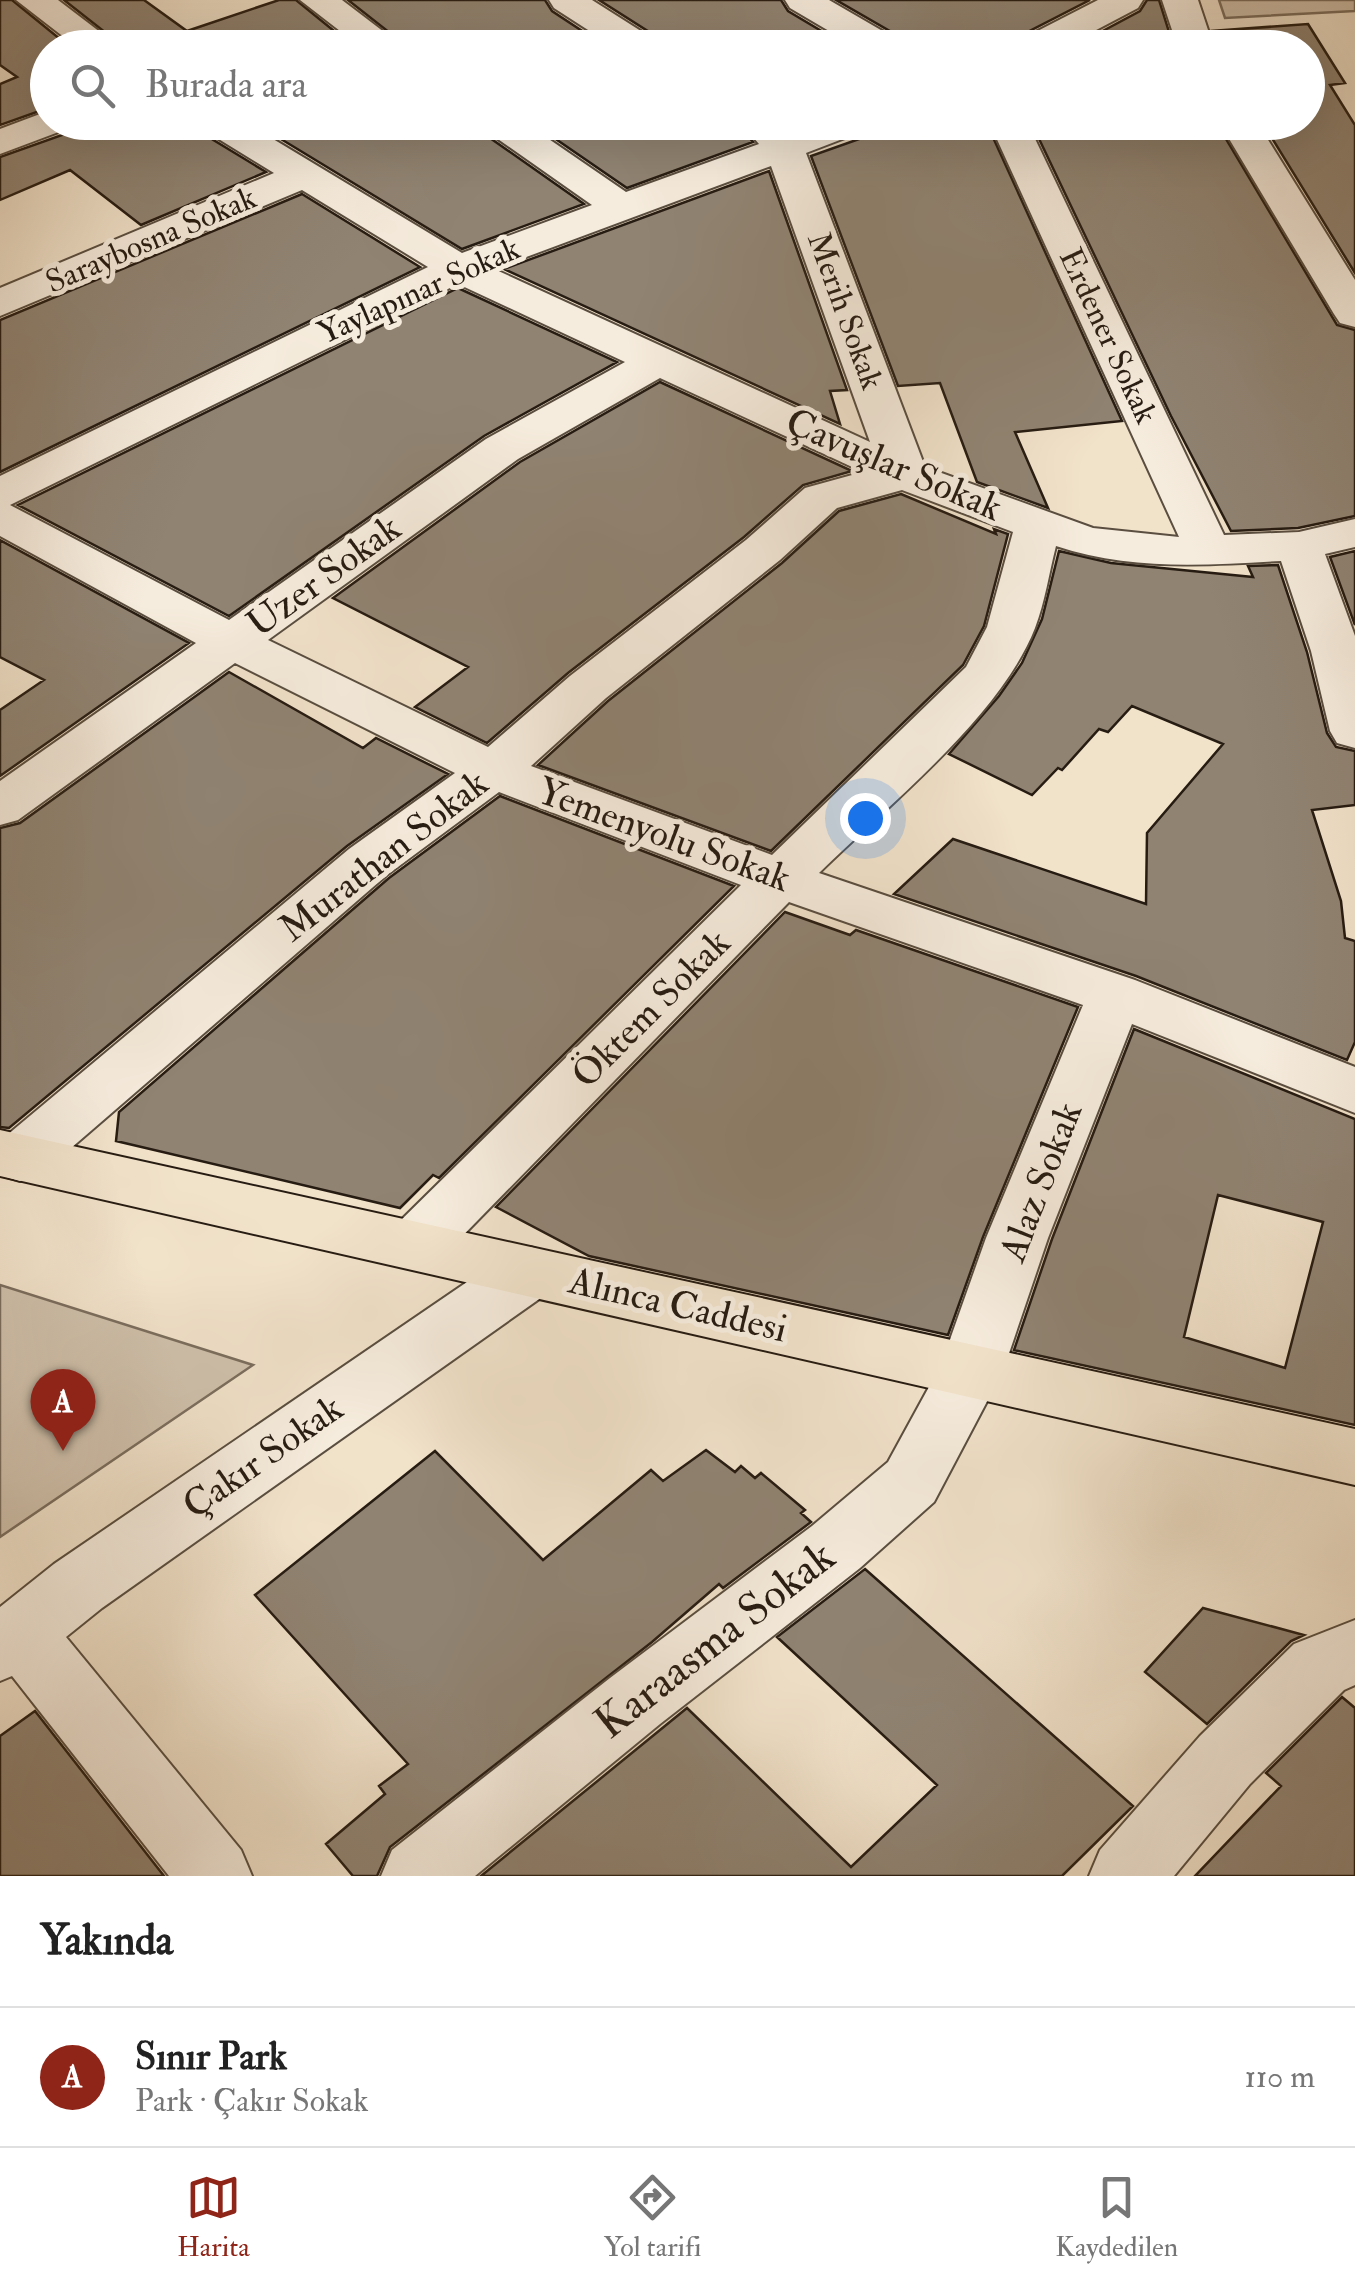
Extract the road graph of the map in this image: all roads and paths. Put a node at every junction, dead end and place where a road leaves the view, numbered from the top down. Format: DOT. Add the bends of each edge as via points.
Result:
graph roads {
  1 [pos="12,0"];
  2 [pos="34,0"];
  3 [pos="318,0"];
  4 [pos="568,0"];
  5 [pos="803,0"];
  6 [pos="1052,0"];
  7 [pos="1125,0"];
  8 [pos="1180,0"];
  9 [pos="0,4"];
  10 [pos="1086,20"];
  11 [pos="77,30"];
  12 [pos="361,30"];
  13 [pos="614,30"];
  14 [pos="854,30"];
  15 [pos="1067,30"];
  16 [pos="1190,30"];
  17 [pos="30,130"];
  18 [pos="245,140"];
  19 [pos="524,140"];
  20 [pos="761,140"];
  21 [pos="774,140"];
  22 [pos="1016,140"];
  23 [pos="1249,140"];
  24 [pos="0,142"];
  25 [pos="302,176"];
  26 [pos="620,206"];
  27 [pos="458,268"];
  28 [pos="0,303"];
  29 [pos="1355,314"];
  30 [pos="658,361"];
  31 [pos="906,474"];
  32 [pos="0,494"];
  33 [pos="0,517"];
  34 [pos="1038,526"];
  35 [pos="1355,533"];
  36 [pos="1299,546"];
  37 [pos="1208,550"];
  38 [pos="233,643"];
  39 [pos="1355,731"];
  40 [pos="493,771"];
  41 [pos="0,807"];
  42 [pos="780,879"];
  43 [pos="1115,995"];
  44 [pos="1355,1091"];
  45 [pos="10,1156"];
  46 [pos="416,1244"];
  47 [pos="530,1272"];
  48 [pos="971,1371"];
  49 [pos="1355,1457"];
  50 [pos="10,1641"];
  51 [pos="1355,1652"];
  52 [pos="214,1876"];
  53 [pos="418,1876"];
  54 [pos="1126,1876"];
  1 -- 9 [label="street"];
  2 -- 11 [label="street"];
  3 -- 12 [label="street"];
  4 -- 13 [label="street"];
  5 -- 14 [label="street"];
  6 -- 10 [label="street"];
  7 -- 10 [label="street"];
  8 -- 16 [label="street"];
  10 -- 15 [label="street"];
  17 -- 24 [label="street"];
  18 -- 25 [label="street, Çavuşlar Sokak"];
  19 -- 26 [label="street"];
  20 -- 26 [label="street, Yaylapınar Sokak"];
  21 -- 31 [label="street, Merih Sokak"];
  22 -- 37 [label="street, Erdener Sokak"];
  23 -- 29 [label="street"];
  25 -- 27 [label="street, Çavuşlar Sokak"];
  25 -- 28 [label="street, Saraybosna Sokak"];
  26 -- 27 [label="street, Yaylapınar Sokak"];
  27 -- 30 [label="street, Çavuşlar Sokak"];
  27 -- 32 [label="street, Yaylapınar Sokak"];
  30 -- 31 [label="street, Çavuşlar Sokak"];
  30 -- 38 [label="street, Uzer Sokak" via="502,449"];
  31 -- 34 [label="street, Çavuşlar Sokak"];
  31 -- 40 [label="street, Murathan Sokak" via="821,498"];
  33 -- 38 [label="street, Yemenyolu Sokak"];
  34 -- 37 [label="street, Çavuşlar Sokak" via="1144,550"];
  34 -- 42 [label="street, Öktem Sokak" via="1011,628 986,675"];
  35 -- 36 [label="street, Çavuşlar Sokak"];
  36 -- 37 [label="street, Çavuşlar Sokak"];
  36 -- 39 [label="street"];
  38 -- 40 [label="street, Yemenyolu Sokak"];
  38 -- 41 [label="street, Uzer Sokak"];
  40 -- 42 [label="street, Yemenyolu Sokak"];
  40 -- 45 [label="street, Murathan Sokak" via="368,862"];
  42 -- 43 [label="street, Yemenyolu Sokak"];
  42 -- 46 [label="street, Öktem Sokak"];
  43 -- 44 [label="street, Yemenyolu Sokak"];
  43 -- 48 [label="street, Alaz Sokak"];
  45 -- 46 [label="main road, Alınca Caddesi"];
  46 -- 47 [label="main road, Alınca Caddesi"];
  47 -- 48 [label="main road, Alınca Caddesi"];
  47 -- 50 [label="street, Çakır Sokak" via="78,1586"];
  48 -- 49 [label="main road, Alınca Caddesi"];
  48 -- 53 [label="street, Karaasma Sokak" via="910,1482"];
  50 -- 52 [label="street"];
  51 -- 54 [label="street" via="1319,1667 1225,1760"];
}
